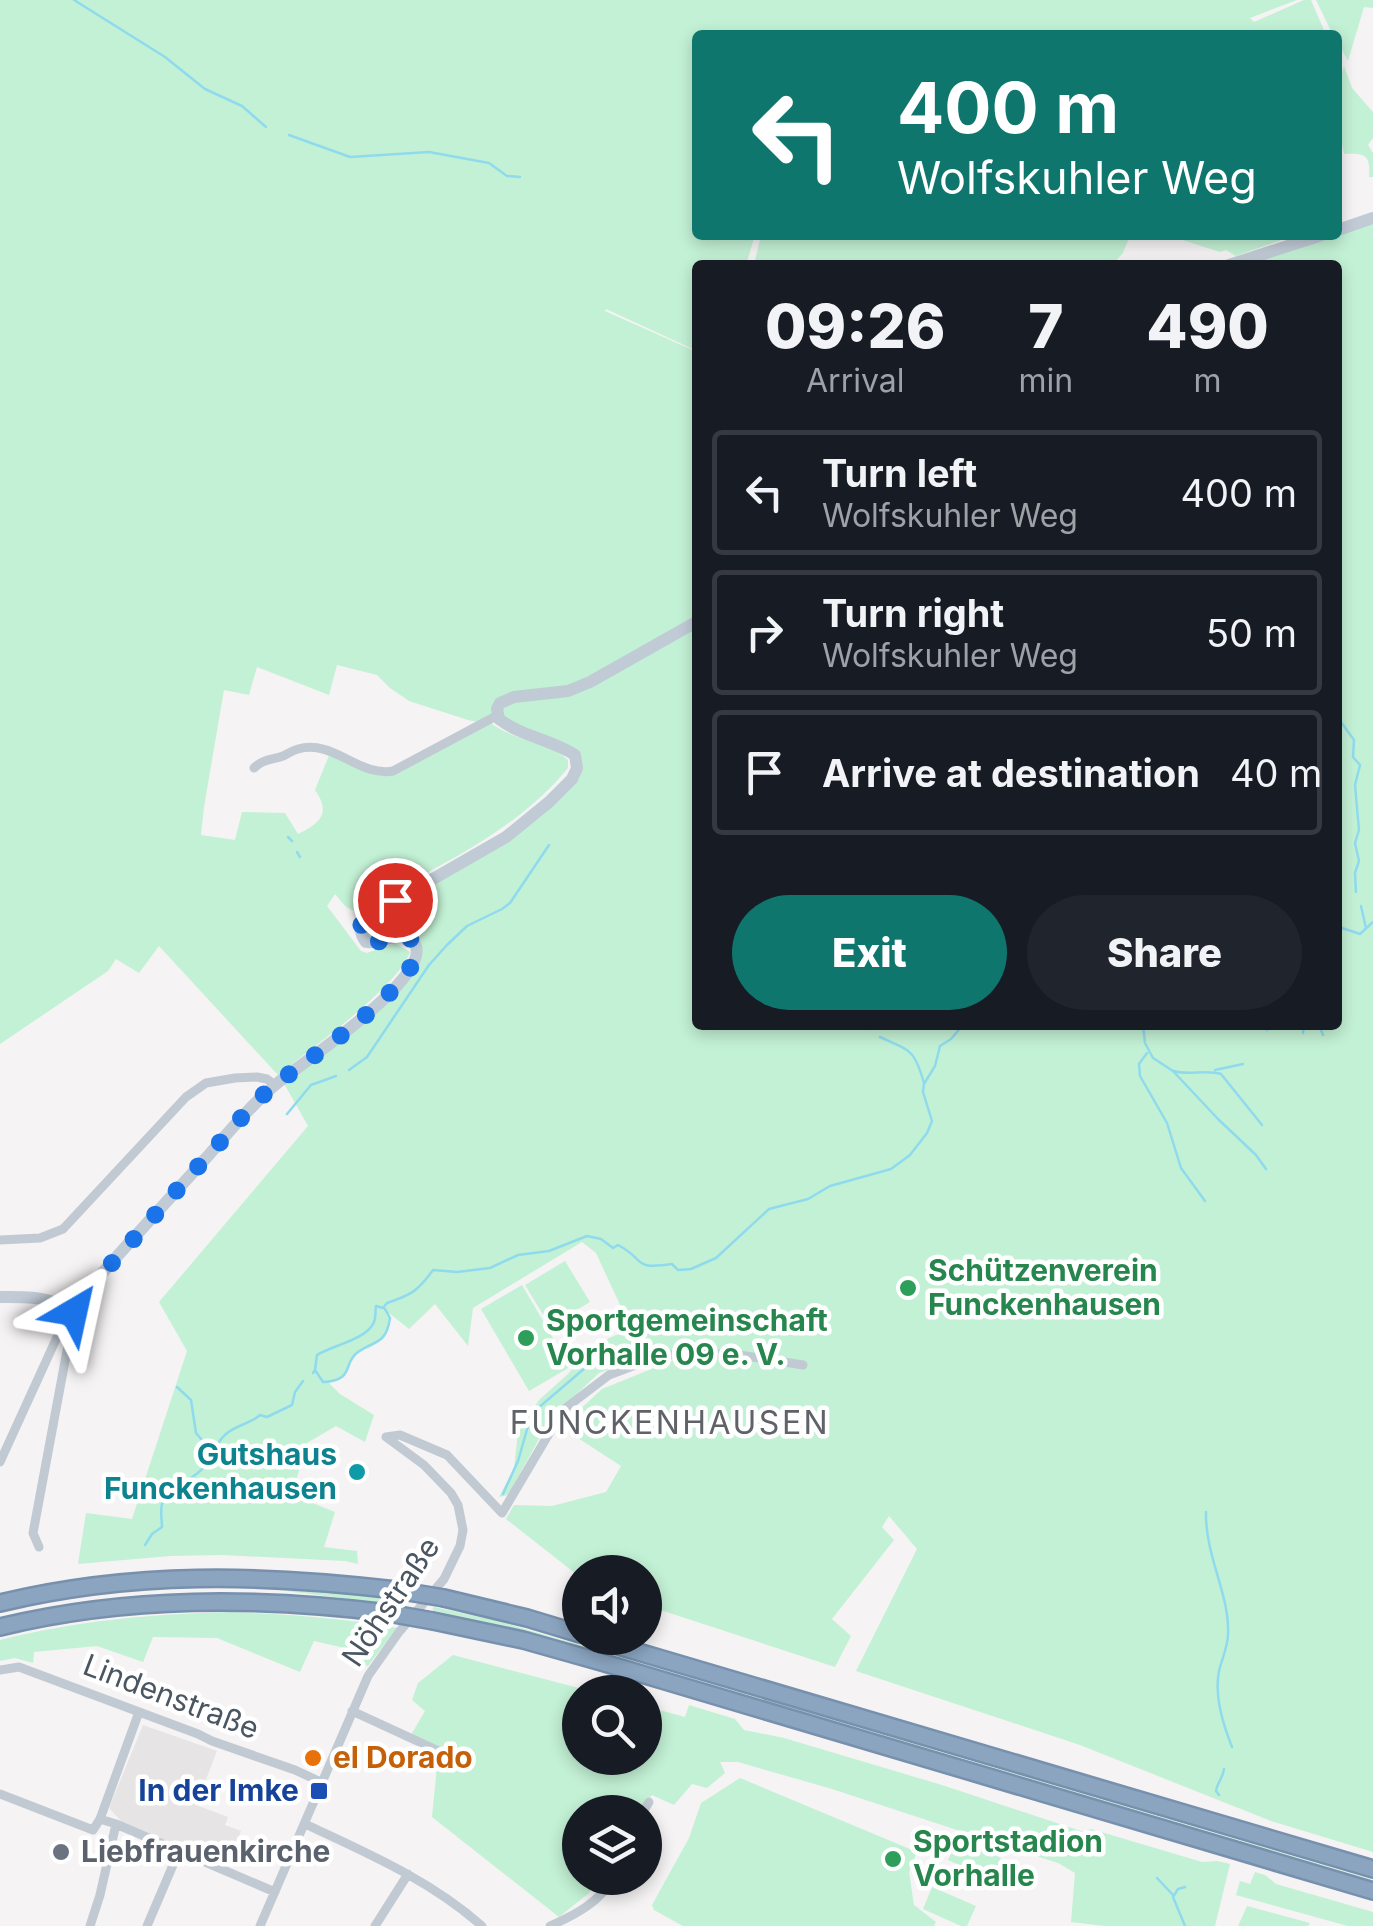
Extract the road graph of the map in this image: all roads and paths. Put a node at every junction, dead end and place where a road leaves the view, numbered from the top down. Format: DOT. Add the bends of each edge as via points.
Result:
graph roads {
  1 [pos="1373,218"];
  2 [pos="1342,229"];
  3 [pos="1306,240"];
  4 [pos="1244,260"];
  5 [pos="692,624"];
  6 [pos="498,715"];
  7 [pos="254,768"];
  8 [pos="275,1084"];
  9 [pos="0,1240"];
  10 [pos="0,1298"];
  11 [pos="73,1303"];
  12 [pos="58,1304"];
  13 [pos="64,1322"];
  14 [pos="803,1365"];
  15 [pos="0,1462"];
  16 [pos="39,1547"];
  17 [pos="0,1603"];
  18 [pos="0,1627"];
  19 [pos="562,1629"];
  20 [pos="649,1655"];
  21 [pos="0,1670"];
  22 [pos="352,1711"];
  23 [pos="140,1712"];
  24 [pos="441,1752"];
  25 [pos="322,1783"];
  26 [pos="0,1794"];
  27 [pos="100,1819"];
  28 [pos="116,1824"];
  29 [pos="305,1824"];
  30 [pos="179,1851"];
  31 [pos="1373,1869"];
  32 [pos="408,1874"];
  33 [pos="1373,1891"];
  34 [pos="275,1892"];
  35 [pos="601,1895"];
  36 [pos="90,1926"];
  37 [pos="147,1926"];
  38 [pos="260,1926"];
  39 [pos="375,1926"];
  40 [pos="482,1926"];
  41 [pos="550,1926"];
  1 -- 2 [label="street"];
  3 -- 4 [label="street"];
  5 -- 6 [label="street" via="579,687 506,699"];
  6 -- 7 [label="street" via="392,771 370,770 316,747"];
  6 -- 8 [label="street" via="507,726 575,756 572,778 506,837 362,921 366,942 406,937 416,945 414,960 370,1013"];
  8 -- 9 [label="street" via="257,1077 206,1084 172,1109 63,1229"];
  8 -- 11 [label="street"];
  10 -- 12 [label="street"];
  11 -- 12 [label="street"];
  11 -- 13 [label="street"];
  12 -- 13 [label="street"];
  13 -- 15 [label="street"];
  13 -- 16 [label="street" via="68,1346 33,1533"];
  14 -- 22 [label="street, Nöhstraße" via="683,1352 609,1375 562,1410 502,1513 447,1456 400,1435 386,1438 452,1493 463,1530 444,1578 398,1632"];
  17 -- 19 [label="highway, bridge" via="185,1578 317,1580 444,1598"];
  18 -- 33 [label="highway, bridge" via="195,1601 304,1604 433,1620 523,1640"];
  20 -- 31 [label="highway"];
  21 -- 23 [label="street, Lindenstraße" via="19,1667"];
  22 -- 24 [label="street"];
  22 -- 25 [label="street, Nöhstraße"];
  23 -- 25 [label="street, Lindenstraße"];
  23 -- 27 [label="street"];
  25 -- 29 [label="street, Nöhstraße"];
  26 -- 27 [label="street" via="93,1830"];
  27 -- 28 [label="street"];
  28 -- 30 [label="street"];
  28 -- 36 [label="street"];
  29 -- 32 [label="street"];
  29 -- 34 [label="street, Nöhstraße"];
  30 -- 34 [label="street"];
  30 -- 37 [label="street"];
  32 -- 39 [label="street"];
  32 -- 40 [label="street"];
  34 -- 38 [label="street, Nöhstraße"];
  35 -- 41 [label="street"];
}
